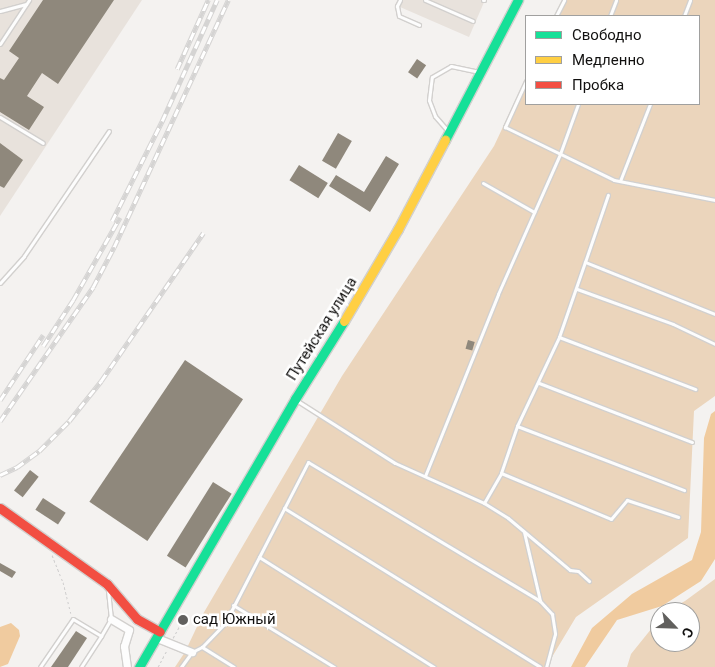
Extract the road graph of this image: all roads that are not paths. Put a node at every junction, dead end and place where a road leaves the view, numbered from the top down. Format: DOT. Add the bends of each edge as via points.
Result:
graph roads {
  1 [pos="400,0"];
  2 [pos="425,0"];
  3 [pos="518,0"];
  4 [pos="564,0"];
  5 [pos="616,0"];
  6 [pos="690,0"];
  7 [pos="28,2"];
  8 [pos="0,11"];
  9 [pos="556,15"];
  10 [pos="610,15"];
  11 [pos="684,15"];
  12 [pos="473,21"];
  13 [pos="419,25"];
  14 [pos="0,44"];
  15 [pos="479,72"];
  16 [pos="525,83"];
  17 [pos="578,105"];
  18 [pos="650,105"];
  19 [pos="0,117"];
  20 [pos="109,131"];
  21 [pos="448,131"];
  22 [pos="43,143"];
  23 [pos="560,154"];
  24 [pos="620,182"];
  25 [pos="483,183"];
  26 [pos="608,195"];
  27 [pos="715,200"];
  28 [pos="534,212"];
  29 [pos="585,262"];
  30 [pos="0,282"];
  31 [pos="577,289"];
  32 [pos="715,314"];
  33 [pos="559,337"];
  34 [pos="715,344"];
  35 [pos="539,383"];
  36 [pos="695,389"];
  37 [pos="295,399"];
  38 [pos="517,426"];
  39 [pos="692,442"];
  40 [pos="501,472"];
  41 [pos="425,476"];
  42 [pos="684,490"];
  43 [pos="484,503"];
  44 [pos="0,508"];
  45 [pos="284,508"];
  46 [pos="678,517"];
  47 [pos="524,531"];
  48 [pos="259,557"];
  49 [pos="589,581"];
  50 [pos="107,584"];
  51 [pos="540,601"];
  52 [pos="234,605"];
  53 [pos="111,619"];
  54 [pos="137,619"];
  55 [pos="128,630"];
  56 [pos="158,635"];
  57 [pos="100,636"];
  58 [pos="202,647"];
  59 [pos="192,652"];
  60 [pos="40,667"];
  61 [pos="81,667"];
  62 [pos="127,667"];
  63 [pos="139,667"];
  64 [pos="181,667"];
  65 [pos="234,667"];
  66 [pos="334,667"];
  67 [pos="434,667"];
  68 [pos="540,667"];
  69 [pos="546,667"];
  1 -- 13 [label="lane" via="397,6 399,16"];
  2 -- 12 [label="lane"];
  3 -- 15 [label="main road, Путейская улица"];
  4 -- 9 [label="lane"];
  5 -- 10 [label="lane"];
  6 -- 11 [label="lane"];
  7 -- 8 [label="lane"];
  7 -- 14 [label="lane"];
  15 -- 21 [label="main road, Путейская улица"];
  15 -- 21 [label="lane" via="451,66 432,77 429,100 435,116"];
  16 -- 23 [label="lane" via="505,127"];
  17 -- 23 [label="lane"];
  18 -- 24 [label="lane"];
  19 -- 22 [label="lane"];
  20 -- 30 [label="lane" via="24,256"];
  21 -- 37 [label="main road, Путейская улица" via="375,268"];
  23 -- 24 [label="lane"];
  23 -- 28 [label="lane"];
  24 -- 27 [label="lane"];
  25 -- 28 [label="lane"];
  26 -- 29 [label="lane"];
  28 -- 41 [label="lane"];
  29 -- 31 [label="lane"];
  29 -- 32 [label="lane"];
  31 -- 33 [label="lane"];
  31 -- 34 [label="lane" via="674,324"];
  33 -- 35 [label="lane"];
  33 -- 36 [label="lane"];
  35 -- 38 [label="lane"];
  35 -- 39 [label="lane"];
  37 -- 41 [label="lane" via="395,463"];
  37 -- 56 [label="main road, Путейская улица"];
  38 -- 40 [label="lane"];
  38 -- 42 [label="lane"];
  40 -- 43 [label="lane"];
  40 -- 46 [label="lane" via="611,519 628,500"];
  41 -- 43 [label="lane"];
  43 -- 47 [label="lane"];
  44 -- 50 [label="main road"];
  45 -- 48 [label="lane"];
  45 -- 51 [label="lane" via="308,462"];
  45 -- 68 [label="lane"];
  47 -- 49 [label="lane" via="570,570 578,571"];
  47 -- 51 [label="lane"];
  48 -- 52 [label="lane"];
  48 -- 67 [label="lane"];
  50 -- 53 [label="lane"];
  50 -- 54 [label="main road"];
  51 -- 69 [label="lane" via="552,614 555,634"];
  52 -- 58 [label="lane" via="225,623"];
  52 -- 66 [label="lane"];
  53 -- 55 [label="street"];
  53 -- 57 [label="lane"];
  54 -- 55 [label="street"];
  54 -- 56 [label="main road"];
  55 -- 62 [label="street" via="124,646"];
  56 -- 59 [label="street"];
  56 -- 63 [label="main road, Путейская улица"];
  57 -- 60 [label="lane" via="73,619"];
  57 -- 61 [label="lane"];
  58 -- 59 [label="lane"];
  58 -- 65 [label="lane"];
  59 -- 64 [label="lane"];
}
